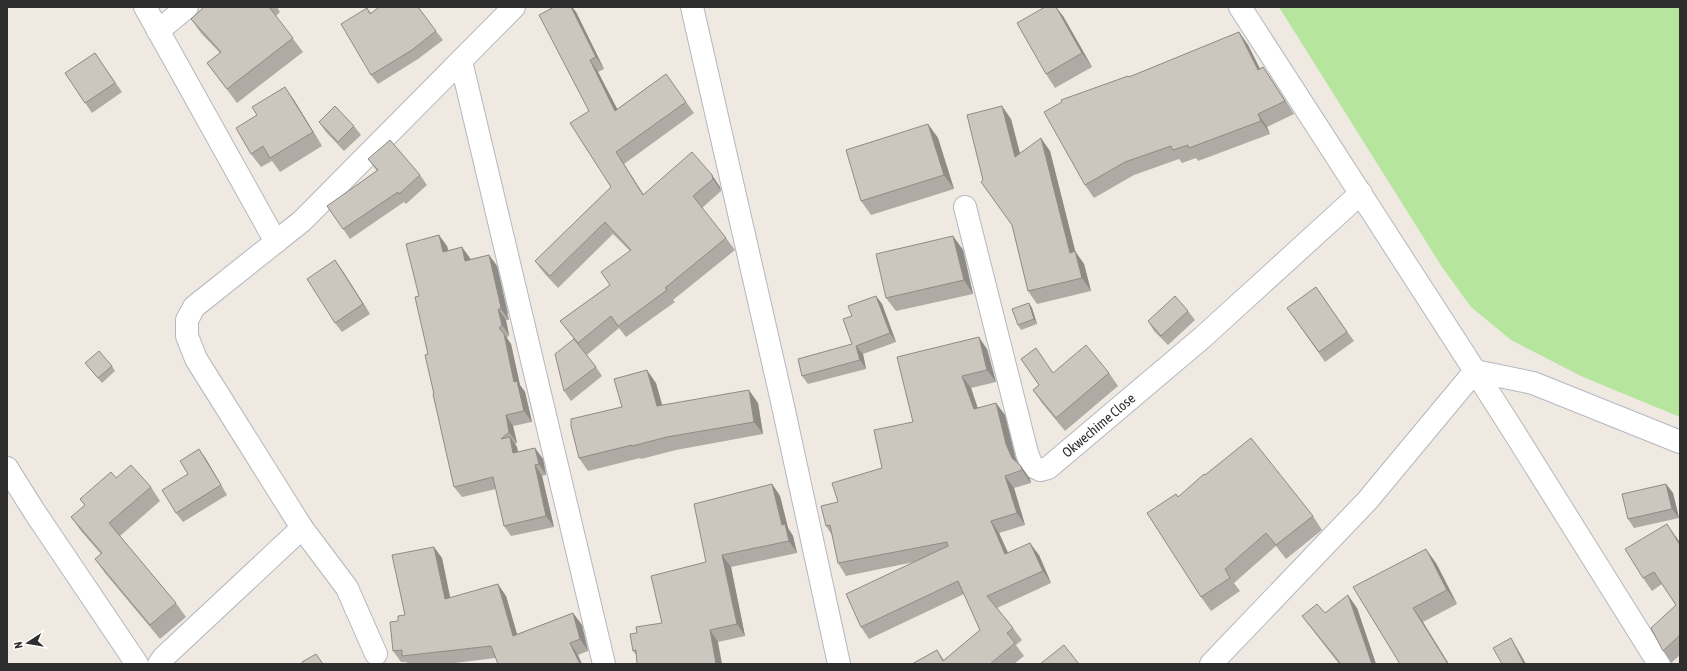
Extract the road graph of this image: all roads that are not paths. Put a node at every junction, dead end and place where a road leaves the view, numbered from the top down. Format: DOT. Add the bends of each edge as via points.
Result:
graph roads {
  1 [pos="145,7"];
  2 [pos="187,7"];
  3 [pos="514,7"];
  4 [pos="692,7"];
  5 [pos="1240,7"];
  6 [pos="158,30"];
  7 [pos="461,61"];
  8 [pos="1361,193"];
  9 [pos="965,207"];
  10 [pos="276,242"];
  11 [pos="1475,371"];
  12 [pos="1680,442"];
  13 [pos="7,468"];
  14 [pos="302,528"];
  15 [pos="376,654"];
  16 [pos="137,664"];
  17 [pos="159,664"];
  18 [pos="604,664"];
  19 [pos="839,664"];
  20 [pos="1211,664"];
  21 [pos="1658,664"];
  1 -- 6 [label="street"];
  2 -- 6 [label="street"];
  3 -- 7 [label="street"];
  4 -- 19 [label="street"];
  5 -- 8 [label="street"];
  6 -- 10 [label="street"];
  7 -- 10 [label="street" via="302,221"];
  7 -- 18 [label="street"];
  8 -- 9 [label="street, Okwechime Close" via="1203,337 1048,468 1040,470 1032,466 1027,453"];
  8 -- 11 [label="street"];
  10 -- 14 [label="street" via="194,307 187,320 187,336 196,359"];
  11 -- 12 [label="street" via="1534,383"];
  11 -- 20 [label="street" via="1367,501"];
  11 -- 21 [label="street"];
  13 -- 16 [label="street"];
  14 -- 15 [label="street" via="347,588"];
  14 -- 17 [label="street"];
}
